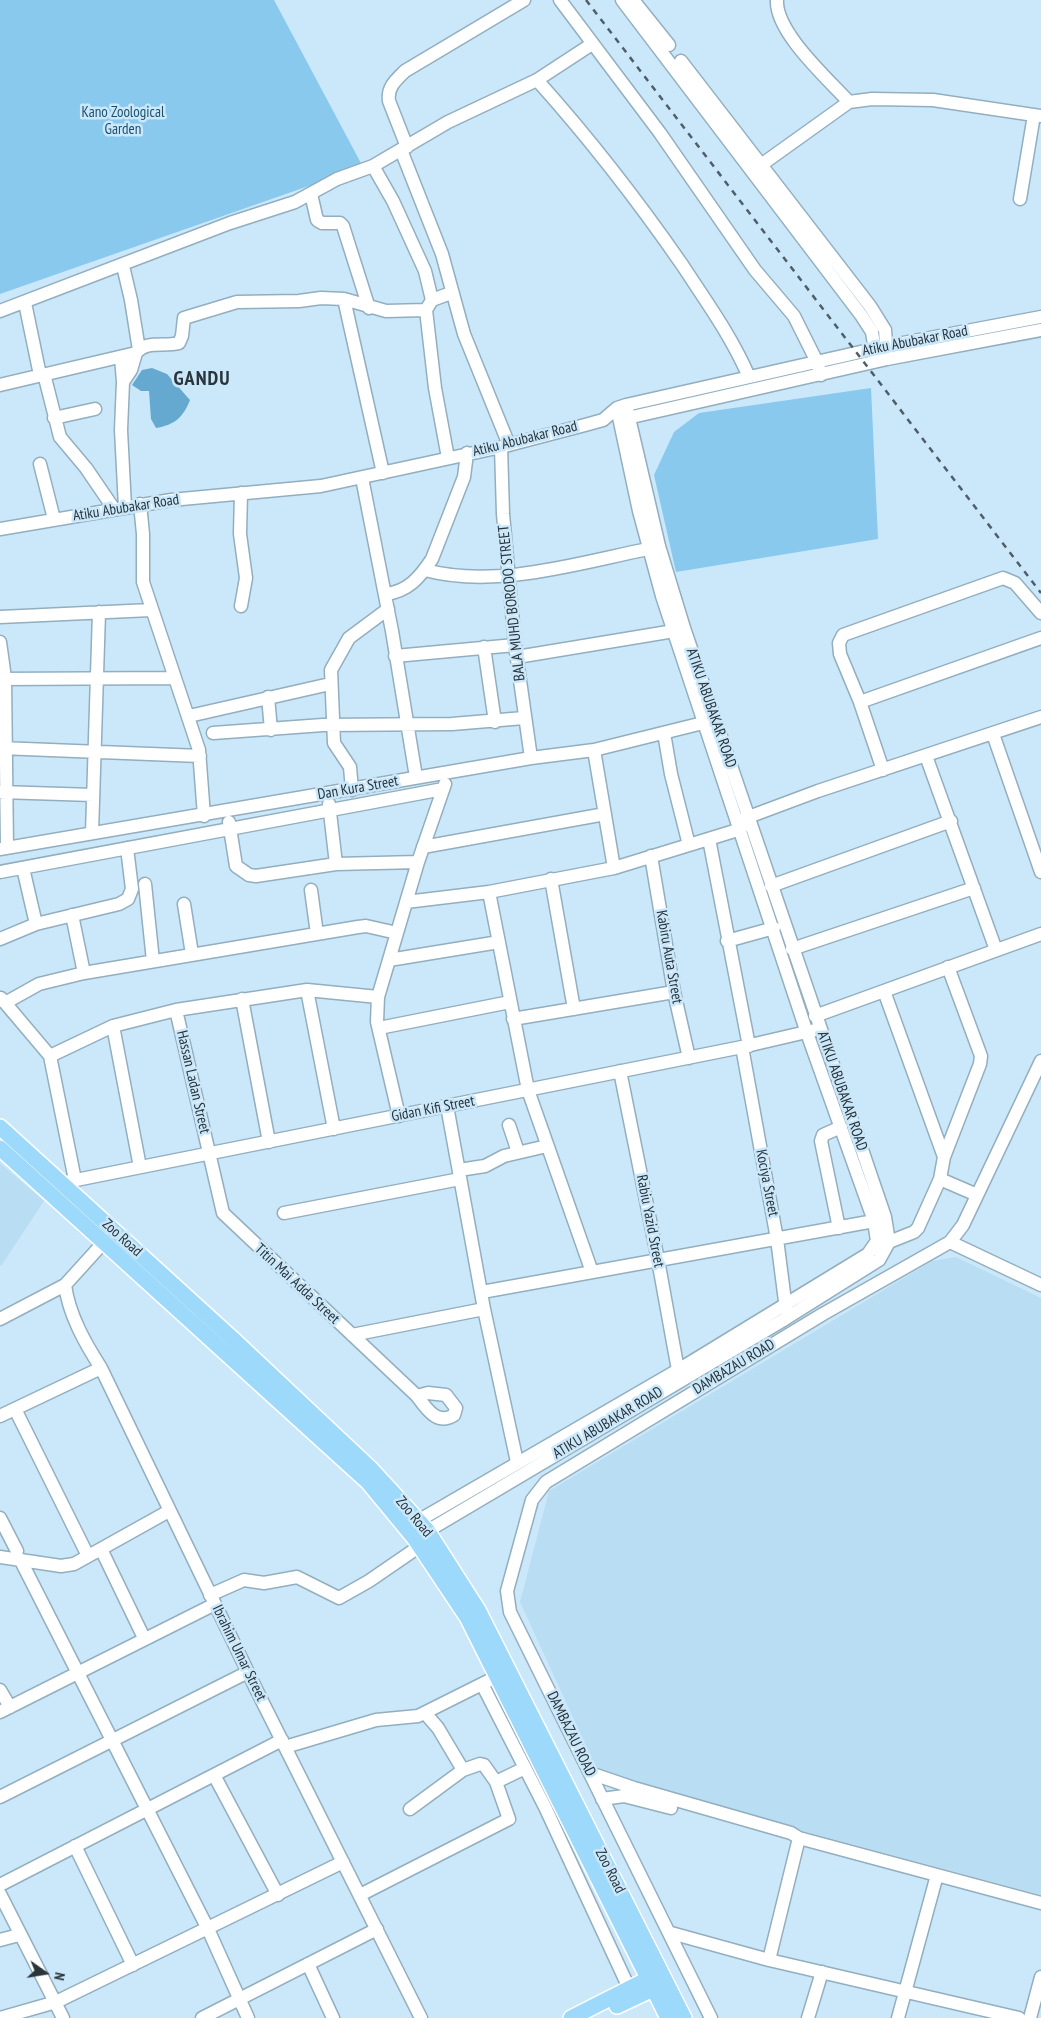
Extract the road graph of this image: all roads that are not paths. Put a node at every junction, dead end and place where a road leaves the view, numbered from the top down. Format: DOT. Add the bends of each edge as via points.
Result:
graph roads {
  1 [pos="524,0"];
  2 [pos="560,0"];
  3 [pos="622,0"];
  4 [pos="633,0"];
  5 [pos="777,0"];
  6 [pos="592,44"];
  7 [pos="537,80"];
  8 [pos="849,102"];
  9 [pos="1037,116"];
  10 [pos="404,148"];
  11 [pos="761,165"];
  12 [pos="373,166"];
  13 [pos="311,194"];
  14 [pos="1020,199"];
  15 [pos="123,266"];
  16 [pos="451,293"];
  17 [pos="344,299"];
  18 [pos="25,302"];
  19 [pos="429,305"];
  20 [pos="369,308"];
  21 [pos="0,311"];
  22 [pos="1041,317"];
  23 [pos="1041,330"];
  24 [pos="137,351"];
  25 [pos="881,354"];
  26 [pos="121,357"];
  27 [pos="817,362"];
  28 [pos="42,375"];
  29 [pos="821,375"];
  30 [pos="749,378"];
  31 [pos="123,382"];
  32 [pos="0,385"];
  33 [pos="95,409"];
  34 [pos="623,413"];
  35 [pos="54,418"];
  36 [pos="505,446"];
  37 [pos="467,454"];
  38 [pos="448,458"];
  39 [pos="40,464"];
  40 [pos="382,473"];
  41 [pos="362,478"];
  42 [pos="241,494"];
  43 [pos="140,504"];
  44 [pos="120,508"];
  45 [pos="54,519"];
  46 [pos="0,529"];
  47 [pos="648,550"];
  48 [pos="425,570"];
  49 [pos="510,577"];
  50 [pos="385,594"];
  51 [pos="241,606"];
  52 [pos="388,609"];
  53 [pos="151,610"];
  54 [pos="99,612"];
  55 [pos="1041,612"];
  56 [pos="0,617"];
  57 [pos="674,631"];
  58 [pos="1041,638"];
  59 [pos="0,642"];
  60 [pos="484,647"];
  61 [pos="516,651"];
  62 [pos="395,656"];
  63 [pos="3,678"];
  64 [pos="174,678"];
  65 [pos="96,680"];
  66 [pos="330,684"];
  67 [pos="268,697"];
  68 [pos="860,702"];
  69 [pos="189,716"];
  70 [pos="1041,717"];
  71 [pos="524,718"];
  72 [pos="710,721"];
  73 [pos="495,722"];
  74 [pos="334,725"];
  75 [pos="407,725"];
  76 [pos="271,730"];
  77 [pos="213,733"];
  78 [pos="664,733"];
  79 [pos="993,734"];
  80 [pos="2,748"];
  81 [pos="594,750"];
  82 [pos="94,752"];
  83 [pos="200,756"];
  84 [pos="926,756"];
  85 [pos="531,758"];
  86 [pos="883,770"];
  87 [pos="449,772"];
  88 [pos="416,778"];
  89 [pos="443,789"];
  90 [pos="352,790"];
  91 [pos="3,792"];
  92 [pos="328,794"];
  93 [pos="93,796"];
  94 [pos="330,811"];
  95 [pos="227,812"];
  96 [pos="605,814"];
  97 [pos="204,816"];
  98 [pos="951,822"];
  99 [pos="743,823"];
  100 [pos="230,829"];
  101 [pos="92,833"];
  102 [pos="708,839"];
  103 [pos="689,845"];
  104 [pos="423,847"];
  105 [pos="128,848"];
  106 [pos="4,849"];
  107 [pos="651,856"];
  108 [pos="418,862"];
  109 [pos="336,864"];
  110 [pos="23,868"];
  111 [pos="614,868"];
  112 [pos="0,872"];
  113 [pos="1041,872"];
  114 [pos="551,879"];
  115 [pos="144,884"];
  116 [pos="771,886"];
  117 [pos="974,888"];
  118 [pos="311,890"];
  119 [pos="490,892"];
  120 [pos="406,902"];
  121 [pos="184,904"];
  122 [pos="72,915"];
  123 [pos="36,924"];
  124 [pos="774,928"];
  125 [pos="397,933"];
  126 [pos="316,934"];
  127 [pos="1041,934"];
  128 [pos="0,939"];
  129 [pos="727,941"];
  130 [pos="499,942"];
  131 [pos="792,949"];
  132 [pos="996,950"];
  133 [pos="192,954"];
  134 [pos="389,960"];
  135 [pos="153,961"];
  136 [pos="948,967"];
  137 [pos="84,973"];
  138 [pos="307,990"];
  139 [pos="884,991"];
  140 [pos="674,992"];
  141 [pos="378,997"];
  142 [pos="242,999"];
  143 [pos="3,1000"];
  144 [pos="510,1002"];
  145 [pos="574,1009"];
  146 [pos="176,1010"];
  147 [pos="513,1019"];
  148 [pos="113,1026"];
  149 [pos="814,1026"];
  150 [pos="379,1028"];
  151 [pos="745,1047"];
  152 [pos="50,1056"];
  153 [pos="689,1058"];
  154 [pos="1041,1061"];
  155 [pos="620,1072"];
  156 [pos="528,1090"];
  157 [pos="447,1106"];
  158 [pos="398,1116"];
  159 [pos="509,1125"];
  160 [pos="0,1128"];
  161 [pos="841,1128"];
  162 [pos="334,1129"];
  163 [pos="269,1142"];
  164 [pos="547,1146"];
  165 [pos="0,1148"];
  166 [pos="518,1152"];
  167 [pos="209,1154"];
  168 [pos="944,1157"];
  169 [pos="140,1167"];
  170 [pos="460,1174"];
  171 [pos="940,1179"];
  172 [pos="68,1182"];
  173 [pos="50,1194"];
  174 [pos="977,1195"];
  175 [pos="284,1213"];
  176 [pos="874,1221"];
  177 [pos="839,1228"];
  178 [pos="777,1239"];
  179 [pos="104,1242"];
  180 [pos="889,1242"];
  181 [pos="950,1242"];
  182 [pos="658,1260"];
  183 [pos="592,1272"];
  184 [pos="65,1285"];
  185 [pos="1041,1285"];
  186 [pos="482,1292"];
  187 [pos="786,1303"];
  188 [pos="484,1309"];
  189 [pos="0,1319"];
  190 [pos="785,1319"];
  191 [pos="352,1336"];
  192 [pos="780,1340"];
  193 [pos="101,1368"];
  194 [pos="678,1370"];
  195 [pos="417,1396"];
  196 [pos="15,1409"];
  197 [pos="0,1416"];
  198 [pos="590,1434"];
  199 [pos="597,1451"];
  200 [pos="517,1462"];
  201 [pos="169,1511"];
  202 [pos="0,1518"];
  203 [pos="418,1533"];
  204 [pos="101,1550"];
  205 [pos="18,1555"];
  206 [pos="88,1556"];
  207 [pos="0,1557"];
  208 [pos="212,1599"];
  209 [pos="144,1638"];
  210 [pos="248,1672"];
  211 [pos="78,1674"];
  212 [pos="496,1676"];
  213 [pos="482,1684"];
  214 [pos="0,1690"];
  215 [pos="5,1710"];
  216 [pos="425,1713"];
  217 [pos="113,1742"];
  218 [pos="283,1743"];
  219 [pos="525,1768"];
  220 [pos="463,1770"];
  221 [pos="590,1773"];
  222 [pos="214,1775"];
  223 [pos="496,1782"];
  224 [pos="0,1797"];
  225 [pos="602,1799"];
  226 [pos="552,1804"];
  227 [pos="147,1809"];
  228 [pos="410,1809"];
  229 [pos="799,1838"];
  230 [pos="74,1846"];
  231 [pos="344,1862"];
  232 [pos="936,1875"];
  233 [pos="0,1885"];
  234 [pos="604,1892"];
  235 [pos="0,1894"];
  236 [pos="278,1895"];
  237 [pos="360,1895"];
  238 [pos="589,1901"];
  239 [pos="1041,1903"];
  240 [pos="208,1929"];
  241 [pos="377,1930"];
  242 [pos="671,1933"];
  243 [pos="19,1935"];
  244 [pos="0,1940"];
  245 [pos="769,1960"];
  246 [pos="308,1964"];
  247 [pos="134,1965"];
  248 [pos="822,1972"];
  249 [pos="1041,1977"];
  250 [pos="650,1984"];
  251 [pos="629,1988"];
  252 [pos="905,1991"];
  253 [pos="238,1999"];
  254 [pos="56,2002"];
  255 [pos="0,2018"];
  256 [pos="63,2018"];
  257 [pos="202,2018"];
  258 [pos="248,2018"];
  259 [pos="333,2018"];
  260 [pos="421,2018"];
  261 [pos="571,2018"];
  262 [pos="593,2018"];
  263 [pos="668,2018"];
  264 [pos="684,2018"];
  265 [pos="711,2018"];
  266 [pos="808,2018"];
  267 [pos="898,2018"];
  268 [pos="1019,2018"];
  269 [pos="1030,2018"];
  1 -- 10 [label="street" via="406,71 390,86 389,101"];
  2 -- 6 [label="street"];
  3 -- 25 [label="street" via="842,287 872,332"];
  4 -- 11 [label="street"];
  5 -- 8 [label="street" via="782,22 797,44"];
  6 -- 7 [label="street"];
  6 -- 27 [label="street" via="660,133 755,270 794,316"];
  7 -- 10 [label="street" via="448,122"];
  7 -- 30 [label="street" via="585,134 647,214 729,335"];
  8 -- 9 [label="street" via="933,100"];
  8 -- 11 [label="street"];
  9 -- 14 [label="street"];
  10 -- 12 [label="street"];
  10 -- 16 [label="street" via="450,277"];
  11 -- 25 [label="street" via="870,306 885,330"];
  12 -- 13 [label="street" via="337,179"];
  12 -- 19 [label="street" via="425,271"];
  13 -- 15 [label="street"];
  13 -- 20 [label="street" via="317,220 343,226"];
  15 -- 18 [label="street" via="44,292"];
  15 -- 24 [label="street"];
  16 -- 19 [label="street"];
  16 -- 36 [label="street"];
  17 -- 20 [label="street"];
  17 -- 24 [label="street" via="237,302 184,318 178,343 153,344"];
  17 -- 40 [label="street"];
  18 -- 21 [label="street"];
  18 -- 28 [label="street"];
  19 -- 20 [label="street" via="386,311"];
  19 -- 38 [label="street" via="435,388"];
  22 -- 25 [label="street, Atiku Abubakar Road"];
  23 -- 25 [label="street"];
  24 -- 26 [label="street"];
  24 -- 31 [label="street"];
  25 -- 27 [label="street, Atiku Abubakar Road"];
  25 -- 29 [label="street"];
  26 -- 28 [label="street"];
  26 -- 31 [label="street"];
  27 -- 29 [label="street"];
  27 -- 30 [label="street, Atiku Abubakar Road"];
  28 -- 32 [label="street"];
  28 -- 35 [label="street"];
  29 -- 34 [label="street"];
  30 -- 34 [label="street, Atiku Abubakar Road"];
  31 -- 44 [label="street"];
  33 -- 35 [label="street"];
  34 -- 36 [label="street, Atiku Abubakar Road"];
  34 -- 47 [label="street"];
  34 -- 72 [label="street, ATIKU ABUBAKAR ROAD"];
  35 -- 44 [label="street" via="60,437"];
  36 -- 37 [label="street, Atiku Abubakar Road"];
  36 -- 49 [label="street, BALA MUHD BORODO STREET" via="503,514"];
  37 -- 38 [label="street, Atiku Abubakar Road"];
  37 -- 48 [label="street" via="458,497"];
  38 -- 40 [label="street, Atiku Abubakar Road"];
  39 -- 45 [label="street"];
  40 -- 41 [label="street, Atiku Abubakar Road"];
  41 -- 42 [label="street, Atiku Abubakar Road" via="299,489"];
  41 -- 50 [label="street"];
  42 -- 43 [label="street, Atiku Abubakar Road"];
  42 -- 51 [label="street" via="240,534 246,578"];
  43 -- 44 [label="street, Atiku Abubakar Road"];
  43 -- 53 [label="street" via="142,574"];
  44 -- 45 [label="street, Atiku Abubakar Road"];
  45 -- 46 [label="street, Atiku Abubakar Road"];
  47 -- 49 [label="street"];
  47 -- 57 [label="street"];
  48 -- 49 [label="street" via="441,574"];
  48 -- 50 [label="street" via="403,590"];
  49 -- 61 [label="street, BALA MUHD BORODO STREET"];
  50 -- 52 [label="street"];
  52 -- 62 [label="street"];
  52 -- 66 [label="street" via="349,638 332,665"];
  53 -- 54 [label="street"];
  53 -- 64 [label="street"];
  54 -- 56 [label="street"];
  54 -- 65 [label="street"];
  55 -- 68 [label="street" via="1015,583 1003,578 843,635 839,643 840,654"];
  57 -- 61 [label="street"];
  57 -- 72 [label="street"];
  58 -- 68 [label="street"];
  59 -- 63 [label="street"];
  60 -- 61 [label="street"];
  60 -- 62 [label="street"];
  60 -- 73 [label="street"];
  61 -- 71 [label="street, BALA MUHD BORODO STREET"];
  62 -- 75 [label="street"];
  63 -- 65 [label="street"];
  63 -- 80 [label="street"];
  64 -- 65 [label="street"];
  64 -- 69 [label="street"];
  65 -- 82 [label="street"];
  66 -- 67 [label="street"];
  66 -- 74 [label="street"];
  67 -- 69 [label="street"];
  67 -- 76 [label="street"];
  68 -- 86 [label="street"];
  69 -- 83 [label="street"];
  70 -- 79 [label="street"];
  71 -- 73 [label="street"];
  71 -- 85 [label="street, BALA MUHD BORODO STREET"];
  72 -- 78 [label="street, Dan Kura Street"];
  72 -- 99 [label="street, ATIKU ABUBAKAR ROAD"];
  73 -- 75 [label="street"];
  74 -- 75 [label="street"];
  74 -- 76 [label="street"];
  74 -- 90 [label="street" via="334,745 350,767"];
  75 -- 88 [label="street"];
  76 -- 77 [label="street"];
  78 -- 81 [label="street, Dan Kura Street"];
  78 -- 103 [label="street"];
  79 -- 84 [label="street"];
  79 -- 113 [label="street"];
  80 -- 82 [label="street"];
  80 -- 91 [label="street"];
  81 -- 85 [label="street, Dan Kura Street"];
  81 -- 96 [label="street"];
  82 -- 83 [label="street"];
  82 -- 93 [label="street"];
  83 -- 97 [label="street"];
  84 -- 86 [label="street"];
  84 -- 98 [label="street"];
  85 -- 87 [label="street, Dan Kura Street"];
  86 -- 99 [label="street"];
  87 -- 88 [label="street, Dan Kura Street"];
  87 -- 89 [label="street"];
  88 -- 90 [label="street, Dan Kura Street"];
  89 -- 94 [label="street"];
  89 -- 104 [label="street"];
  90 -- 92 [label="street, Dan Kura Street"];
  91 -- 93 [label="street"];
  91 -- 106 [label="street"];
  92 -- 94 [label="street"];
  92 -- 95 [label="street, Dan Kura Street"];
  93 -- 101 [label="street"];
  94 -- 100 [label="street"];
  94 -- 109 [label="street"];
  95 -- 97 [label="street, Dan Kura Street"];
  95 -- 100 [label="street"];
  96 -- 104 [label="street"];
  96 -- 111 [label="street"];
  97 -- 101 [label="street, Dan Kura Street"];
  98 -- 116 [label="street"];
  98 -- 117 [label="street"];
  99 -- 102 [label="street"];
  99 -- 116 [label="street, ATIKU ABUBAKAR ROAD"];
  99 -- 124 [label="street"];
  100 -- 105 [label="street"];
  100 -- 109 [label="street" via="236,866 249,875"];
  101 -- 106 [label="street, Dan Kura Street"];
  102 -- 103 [label="street"];
  102 -- 129 [label="street, Kociya Street"];
  103 -- 107 [label="street"];
  104 -- 108 [label="street"];
  105 -- 110 [label="street"];
  105 -- 122 [label="street" via="132,889 128,899"];
  107 -- 111 [label="street"];
  107 -- 140 [label="street, Kabiru Auta Street"];
  108 -- 109 [label="street"];
  108 -- 120 [label="street"];
  110 -- 112 [label="street"];
  110 -- 123 [label="street"];
  111 -- 114 [label="street"];
  114 -- 119 [label="street"];
  114 -- 145 [label="street"];
  115 -- 135 [label="street"];
  116 -- 131 [label="street, ATIKU ABUBAKAR ROAD"];
  117 -- 131 [label="street"];
  117 -- 132 [label="street"];
  118 -- 126 [label="street"];
  119 -- 120 [label="street"];
  119 -- 130 [label="street"];
  120 -- 125 [label="street"];
  121 -- 133 [label="street"];
  122 -- 123 [label="street"];
  122 -- 137 [label="street"];
  123 -- 128 [label="street"];
  124 -- 129 [label="street"];
  124 -- 149 [label="street"];
  125 -- 126 [label="street" via="366,926"];
  125 -- 134 [label="street"];
  126 -- 133 [label="street"];
  127 -- 132 [label="street, Gidan Kifi Street"];
  129 -- 151 [label="street, Kociya Street"];
  130 -- 134 [label="street"];
  130 -- 144 [label="street"];
  131 -- 149 [label="street, ATIKU ABUBAKAR ROAD"];
  132 -- 136 [label="street, Gidan Kifi Street"];
  133 -- 135 [label="street"];
  134 -- 141 [label="street"];
  135 -- 137 [label="street"];
  136 -- 139 [label="street, Gidan Kifi Street"];
  136 -- 168 [label="street" via="981,1056"];
  137 -- 143 [label="street" via="39,984"];
  138 -- 141 [label="street"];
  138 -- 142 [label="street"];
  138 -- 162 [label="street"];
  139 -- 149 [label="street, Gidan Kifi Street"];
  139 -- 168 [label="street"];
  140 -- 145 [label="street"];
  140 -- 153 [label="street, Kabiru Auta Street"];
  141 -- 150 [label="street" via="376,1014"];
  142 -- 146 [label="street"];
  142 -- 163 [label="street"];
  143 -- 152 [label="street"];
  144 -- 147 [label="street"];
  144 -- 150 [label="street"];
  145 -- 147 [label="street"];
  146 -- 148 [label="street"];
  146 -- 167 [label="street, Hassan Ladan Street"];
  147 -- 156 [label="street"];
  148 -- 152 [label="street"];
  148 -- 169 [label="street"];
  149 -- 151 [label="street, Gidan Kifi Street"];
  149 -- 161 [label="street"];
  149 -- 180 [label="street, ATIKU ABUBAKAR ROAD" via="885,1217"];
  150 -- 158 [label="street"];
  151 -- 153 [label="street, Gidan Kifi Street"];
  151 -- 178 [label="street, Kociya Street"];
  152 -- 172 [label="street"];
  153 -- 155 [label="street, Gidan Kifi Street"];
  154 -- 174 [label="street, DAMBAZAU ROAD"];
  155 -- 156 [label="street, Gidan Kifi Street"];
  155 -- 182 [label="street, Rabiu Yazid Street"];
  156 -- 157 [label="street, Gidan Kifi Street"];
  156 -- 164 [label="street"];
  157 -- 158 [label="street, Gidan Kifi Street"];
  157 -- 170 [label="street"];
  158 -- 162 [label="street, Gidan Kifi Street"];
  159 -- 166 [label="street"];
  160 -- 172 [label="main road, Zoo Road"];
  161 -- 176 [label="street"];
  161 -- 177 [label="street" via="823,1135 821,1141"];
  162 -- 163 [label="street, Gidan Kifi Street"];
  163 -- 167 [label="street, Gidan Kifi Street"];
  164 -- 166 [label="street"];
  164 -- 183 [label="street"];
  165 -- 173 [label="main road, Zoo Road"];
  166 -- 170 [label="street"];
  167 -- 169 [label="street, Gidan Kifi Street"];
  167 -- 191 [label="street, Titin Mai Adda Street" via="223,1213 228,1220"];
  168 -- 171 [label="street"];
  169 -- 172 [label="street, Gidan Kifi Street"];
  170 -- 175 [label="street"];
  170 -- 186 [label="street"];
  171 -- 174 [label="street"];
  171 -- 180 [label="street" via="918,1228"];
  172 -- 173 [label="street"];
  172 -- 203 [label="main road, Zoo Road" via="364,1462"];
  173 -- 179 [label="main road, Zoo Road"];
  174 -- 181 [label="street, DAMBAZAU ROAD" via="963,1225"];
  176 -- 177 [label="street"];
  176 -- 187 [label="street" via="876,1241 868,1254"];
  177 -- 178 [label="street"];
  178 -- 182 [label="street"];
  178 -- 187 [label="street, Kociya Street"];
  179 -- 184 [label="street"];
  179 -- 203 [label="main road, Zoo Road" via="368,1482"];
  180 -- 190 [label="street, ATIKU ABUBAKAR ROAD" via="879,1260"];
  181 -- 185 [label="street"];
  181 -- 192 [label="street, DAMBAZAU ROAD"];
  182 -- 183 [label="street"];
  182 -- 194 [label="street, Rabiu Yazid Street"];
  183 -- 186 [label="street"];
  184 -- 189 [label="street"];
  184 -- 193 [label="street, Ibrahim Umar Street" via="67,1300 88,1348"];
  186 -- 188 [label="street"];
  187 -- 190 [label="street, Kociya Street"];
  187 -- 194 [label="street"];
  188 -- 191 [label="street"];
  188 -- 200 [label="street"];
  190 -- 192 [label="street, Kociya Street"];
  190 -- 198 [label="street, ATIKU ABUBAKAR ROAD"];
  191 -- 195 [label="street, Titin Mai Adda Street"];
  192 -- 199 [label="street, DAMBAZAU ROAD"];
  193 -- 196 [label="street"];
  193 -- 201 [label="street, Ibrahim Umar Street"];
  194 -- 200 [label="street"];
  196 -- 197 [label="street"];
  196 -- 206 [label="street"];
  198 -- 199 [label="street"];
  198 -- 203 [label="street, ATIKU ABUBAKAR ROAD"];
  199 -- 221 [label="street, DAMBAZAU ROAD" via="546,1482 532,1500 507,1591 510,1612"];
  200 -- 203 [label="street"];
  201 -- 204 [label="street"];
  201 -- 208 [label="street, Ibrahim Umar Street"];
  202 -- 205 [label="street"];
  203 -- 208 [label="street" via="342,1597 297,1577 264,1583 244,1580"];
  203 -- 212 [label="main road, Zoo Road"];
  203 -- 264 [label="main road, Zoo Road" via="478,1610"];
  204 -- 206 [label="street"];
  204 -- 209 [label="street"];
  205 -- 206 [label="street" via="61,1566 74,1564"];
  205 -- 207 [label="street"];
  205 -- 211 [label="street"];
  208 -- 209 [label="street"];
  208 -- 210 [label="street, Ibrahim Umar Street"];
  209 -- 211 [label="street"];
  210 -- 217 [label="street"];
  210 -- 218 [label="street, Ibrahim Umar Street"];
  211 -- 215 [label="street"];
  211 -- 217 [label="street"];
  212 -- 213 [label="street"];
  212 -- 226 [label="main road, Zoo Road"];
  213 -- 216 [label="street"];
  213 -- 219 [label="street"];
  214 -- 215 [label="street"];
  216 -- 218 [label="street" via="376,1720"];
  216 -- 220 [label="street"];
  217 -- 224 [label="street"];
  217 -- 227 [label="street"];
  218 -- 222 [label="street"];
  218 -- 231 [label="street, Ibrahim Umar Street"];
  219 -- 223 [label="street"];
  219 -- 226 [label="street"];
  220 -- 223 [label="street" via="484,1765"];
  220 -- 228 [label="street"];
  221 -- 225 [label="street, DAMBAZAU ROAD"];
  221 -- 229 [label="street" via="791,1832"];
  222 -- 227 [label="street"];
  222 -- 236 [label="street"];
  223 -- 237 [label="street" via="509,1816 507,1821"];
  225 -- 229 [label="street" via="624,1796 788,1840"];
  225 -- 242 [label="street, DAMBAZAU ROAD"];
  226 -- 234 [label="main road, Zoo Road"];
  226 -- 238 [label="street"];
  227 -- 230 [label="street"];
  227 -- 240 [label="street"];
  229 -- 232 [label="street"];
  229 -- 245 [label="street"];
  230 -- 233 [label="street"];
  230 -- 247 [label="street"];
  231 -- 236 [label="street"];
  231 -- 237 [label="street, Ibrahim Umar Street"];
  232 -- 239 [label="street"];
  232 -- 252 [label="street"];
  234 -- 238 [label="street"];
  234 -- 250 [label="main road, Zoo Road"];
  235 -- 243 [label="street"];
  236 -- 240 [label="street"];
  237 -- 241 [label="street, Ibrahim Umar Street"];
  238 -- 251 [label="street"];
  240 -- 247 [label="street"];
  240 -- 253 [label="street"];
  241 -- 246 [label="street"];
  241 -- 260 [label="street, Ibrahim Umar Street"];
  242 -- 245 [label="street"];
  242 -- 265 [label="street, DAMBAZAU ROAD"];
  243 -- 244 [label="street"];
  243 -- 254 [label="street"];
  245 -- 248 [label="street"];
  246 -- 253 [label="street"];
  246 -- 259 [label="street"];
  247 -- 254 [label="street"];
  248 -- 252 [label="street"];
  248 -- 266 [label="street"];
  249 -- 269 [label="street"];
  250 -- 251 [label="main road"];
  250 -- 262 [label="main road"];
  250 -- 263 [label="main road, Zoo Road"];
  251 -- 261 [label="main road"];
  252 -- 267 [label="street"];
  252 -- 268 [label="street"];
  253 -- 257 [label="street"];
  253 -- 258 [label="street"];
  254 -- 255 [label="street"];
  254 -- 256 [label="street"];
}
